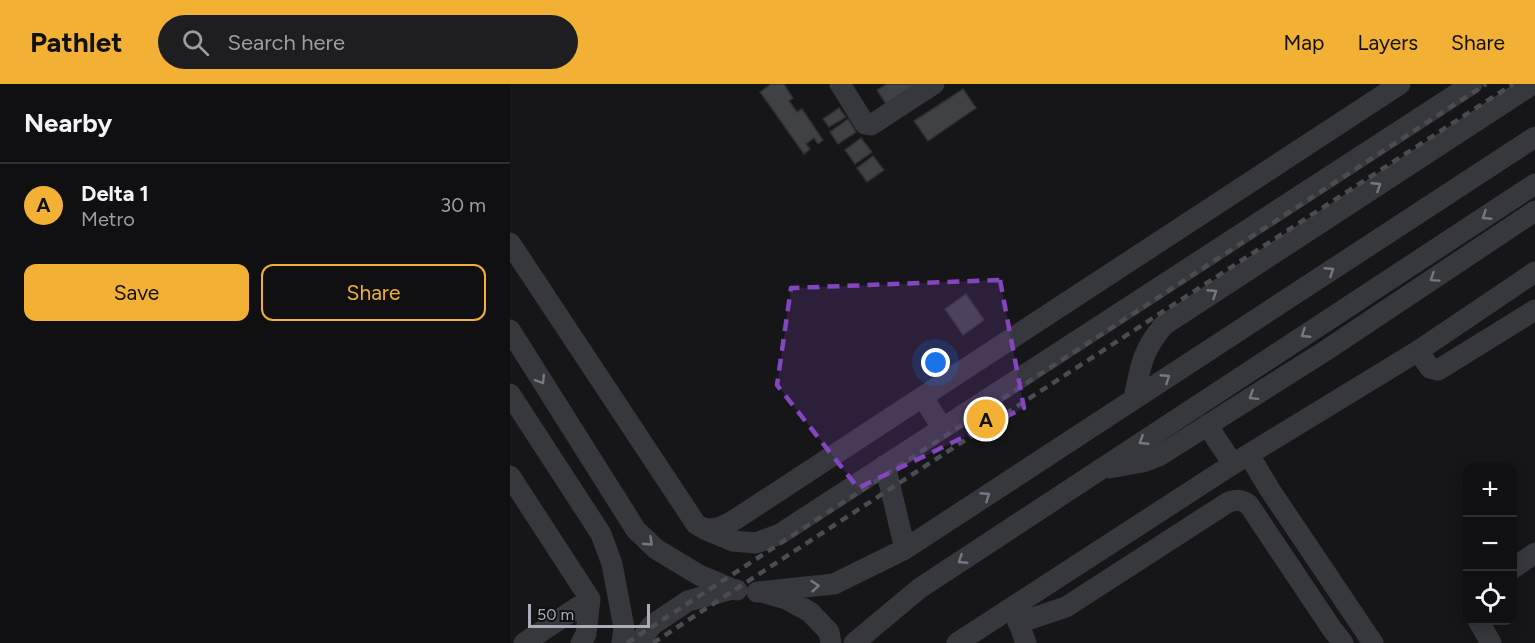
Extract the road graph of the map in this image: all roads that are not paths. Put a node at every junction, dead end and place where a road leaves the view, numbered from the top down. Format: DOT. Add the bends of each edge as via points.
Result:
graph roads {
  1 [pos="840,84"];
  2 [pos="934,84"];
  3 [pos="1400,84"];
  4 [pos="1472,84"];
  5 [pos="1533,84"];
  6 [pos="1535,137"];
  7 [pos="1535,184"];
  8 [pos="1535,211"];
  9 [pos="510,243"];
  10 [pos="1535,272"];
  11 [pos="1535,310"];
  12 [pos="510,330"];
  13 [pos="1418,351"];
  14 [pos="510,394"];
  15 [pos="922,397"];
  16 [pos="1134,399"];
  17 [pos="1207,425"];
  18 [pos="942,428"];
  19 [pos="1241,460"];
  20 [pos="885,465"];
  21 [pos="1100,469"];
  22 [pos="510,476"];
  23 [pos="703,529"];
  24 [pos="905,549"];
  25 [pos="1535,553"];
  26 [pos="1517,566"];
  27 [pos="732,589"];
  28 [pos="757,592"];
  29 [pos="591,599"];
  30 [pos="1015,615"];
  31 [pos="1480,625"];
  32 [pos="524,643"];
  33 [pos="581,643"];
  34 [pos="622,643"];
  35 [pos="639,643"];
  36 [pos="831,643"];
  37 [pos="854,643"];
  38 [pos="957,643"];
  39 [pos="1026,643"];
  40 [pos="1343,643"];
  41 [pos="1373,643"];
  42 [pos="1491,643"];
  1 -- 2 [label="street" via="868,126"];
  3 -- 15 [label="street"];
  4 -- 18 [label="street"];
  16 -- 5 [label="street, one-way" via="1146,350 1164,325"];
  16 -- 6 [label="street, one-way"];
  7 -- 21 [label="street, one-way"];
  8 -- 17 [label="street, one-way"];
  9 -- 23 [label="street" via="696,524"];
  10 -- 13 [label="street"];
  11 -- 13 [label="street" via="1438,369 1430,368"];
  12 -- 27 [label="street, one-way" via="636,530 656,549"];
  13 -- 19 [label="street"];
  14 -- 34 [label="street" via="601,534 612,564 624,628"];
  15 -- 18 [label="street"];
  15 -- 23 [label="street" via="724,527"];
  24 -- 16 [label="street, one-way"];
  17 -- 19 [label="street"];
  17 -- 21 [label="street" via="1159,456"];
  18 -- 20 [label="street"];
  19 -- 30 [label="street"];
  19 -- 41 [label="street" via="1276,500"];
  20 -- 23 [label="street" via="780,534 756,543 733,541"];
  20 -- 24 [label="street"];
  21 -- 37 [label="street, one-way" via="920,588"];
  22 -- 29 [label="street"];
  28 -- 24 [label="street, one-way" via="834,584"];
  25 -- 26 [label="street"];
  27 -- 28 [label="street"];
  27 -- 35 [label="street" via="688,601 652,626"];
  28 -- 36 [label="street" via="786,599 810,612 829,633"];
  29 -- 32 [label="street"];
  29 -- 33 [label="street"];
  30 -- 38 [label="street"];
  30 -- 39 [label="street"];
  30 -- 40 [label="street" via="1066,607 1227,503 1242,500"];
  31 -- 42 [label="street"];
}
